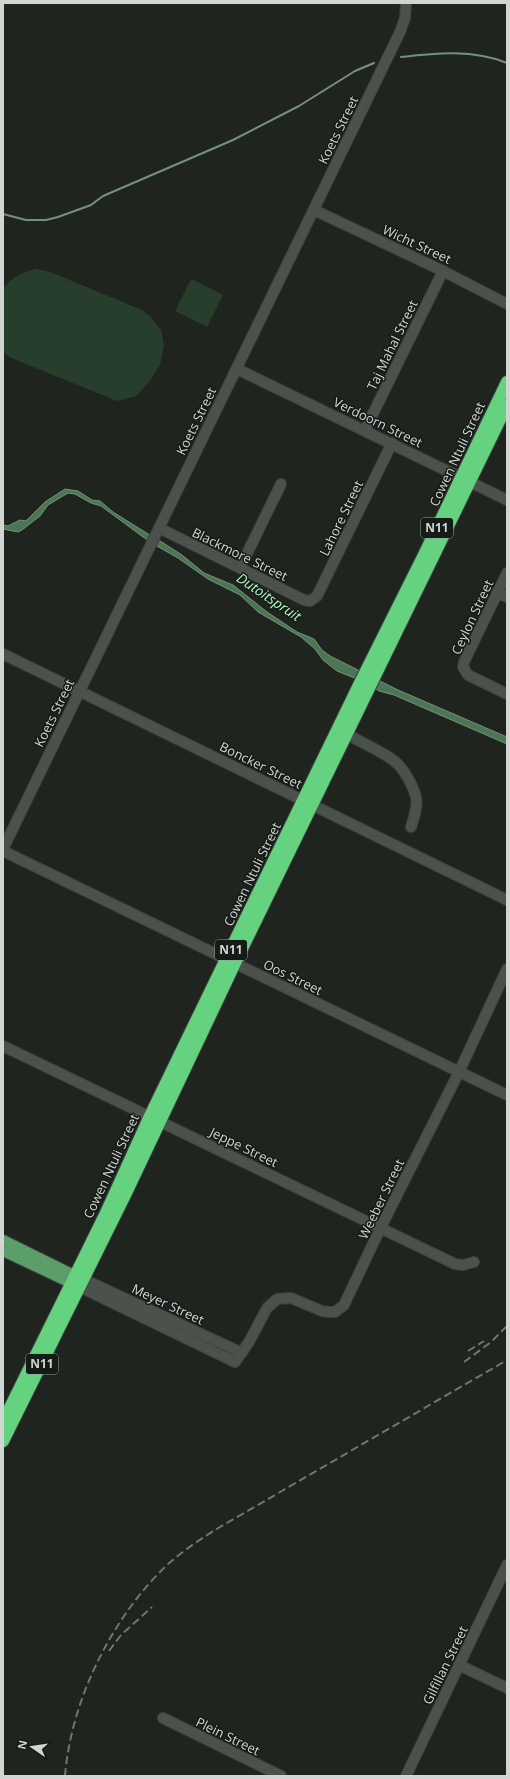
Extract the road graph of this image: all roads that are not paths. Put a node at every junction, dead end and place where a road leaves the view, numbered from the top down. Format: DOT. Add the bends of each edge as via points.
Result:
graph roads {
  1 [pos="406,3"];
  2 [pos="314,210"];
  3 [pos="443,271"];
  4 [pos="507,304"];
  5 [pos="237,369"];
  6 [pos="507,382"];
  7 [pos="507,405"];
  8 [pos="365,430"];
  9 [pos="392,443"];
  10 [pos="466,480"];
  11 [pos="281,484"];
  12 [pos="507,500"];
  13 [pos="157,532"];
  14 [pos="240,568"];
  15 [pos="507,573"];
  16 [pos="497,593"];
  17 [pos="507,598"];
  18 [pos="310,601"];
  19 [pos="3,654"];
  20 [pos="363,690"];
  21 [pos="79,691"];
  22 [pos="507,694"];
  23 [pos="347,734"];
  24 [pos="307,802"];
  25 [pos="411,827"];
  26 [pos="3,850"];
  27 [pos="507,900"];
  28 [pos="231,961"];
  29 [pos="507,969"];
  30 [pos="3,1046"];
  31 [pos="460,1072"];
  32 [pos="507,1095"];
  33 [pos="155,1118"];
  34 [pos="380,1229"];
  35 [pos="3,1240"];
  36 [pos="3,1251"];
  37 [pos="474,1262"];
  38 [pos="77,1281"];
  39 [pos="242,1353"];
  40 [pos="235,1362"];
  41 [pos="3,1422"];
  42 [pos="3,1441"];
  43 [pos="507,1565"];
  44 [pos="459,1665"];
  45 [pos="507,1688"];
  46 [pos="163,1718"];
  47 [pos="281,1776"];
  48 [pos="406,1776"];
  1 -- 2 [label="street, Koets Street" via="405,18 400,32"];
  2 -- 3 [label="street, Wicht Street"];
  2 -- 5 [label="street, Koets Street"];
  3 -- 4 [label="street, Wicht Street"];
  3 -- 8 [label="street, Taj Mahal Street"];
  5 -- 8 [label="street, Verdoorn Street"];
  5 -- 13 [label="street, Koets Street"];
  6 -- 10 [label="highway, Cowen Ntuli Street / N11"];
  7 -- 10 [label="highway, Cowen Ntuli Street / N11"];
  8 -- 9 [label="street, Verdoorn Street"];
  9 -- 10 [label="street, Verdoorn Street"];
  9 -- 18 [label="street, Lahore Street" via="317,596"];
  10 -- 12 [label="street, Verdoorn Street"];
  10 -- 20 [label="highway, Cowen Ntuli Street / N11"];
  11 -- 14 [label="street"];
  13 -- 14 [label="street, Blackmore Street"];
  13 -- 21 [label="street, Koets Street"];
  14 -- 18 [label="street, Blackmore Street"];
  15 -- 16 [label="street, Ceylon Street"];
  16 -- 17 [label="street"];
  16 -- 22 [label="street, Ceylon Street" via="464,662 465,672"];
  19 -- 21 [label="street, Boncker Street"];
  20 -- 23 [label="highway, Cowen Ntuli Street / N11"];
  20 -- 24 [label="highway, Cowen Ntuli Street / N11"];
  21 -- 24 [label="street, Boncker Street"];
  21 -- 26 [label="street, Koets Street"];
  23 -- 24 [label="highway, Cowen Ntuli Street / N11"];
  23 -- 25 [label="street" via="387,756 400,767 416,797"];
  24 -- 27 [label="street, Boncker Street"];
  24 -- 28 [label="highway, Cowen Ntuli Street / N11"];
  26 -- 28 [label="street, Oos Street"];
  28 -- 31 [label="street, Oos Street"];
  28 -- 33 [label="highway, Cowen Ntuli Street / N11"];
  29 -- 31 [label="street, Weeber Street"];
  30 -- 33 [label="street, Jeppe Street"];
  31 -- 32 [label="street, Oos Street"];
  31 -- 34 [label="street, Weeber Street"];
  33 -- 34 [label="street, Jeppe Street"];
  33 -- 38 [label="highway, Cowen Ntuli Street / N11" via="106,1213"];
  34 -- 37 [label="street, Jeppe Street" via="455,1264"];
  34 -- 39 [label="street, Weeber Street" via="348,1299 340,1309 322,1311 291,1298 277,1299 267,1308"];
  35 -- 38 [label="main road"];
  36 -- 38 [label="main road, Meyer Street"];
  38 -- 39 [label="street, Meyer Street"];
  38 -- 40 [label="street, Meyer Street"];
  38 -- 41 [label="highway, Cowen Ntuli Street / N11"];
  38 -- 42 [label="highway, Cowen Ntuli Street / N11"];
  39 -- 40 [label="street, Weeber Street"];
  43 -- 44 [label="street, Gilfillan Street"];
  44 -- 45 [label="street"];
  44 -- 48 [label="street, Gilfillan Street"];
  46 -- 47 [label="street, Plein Street"];
}
